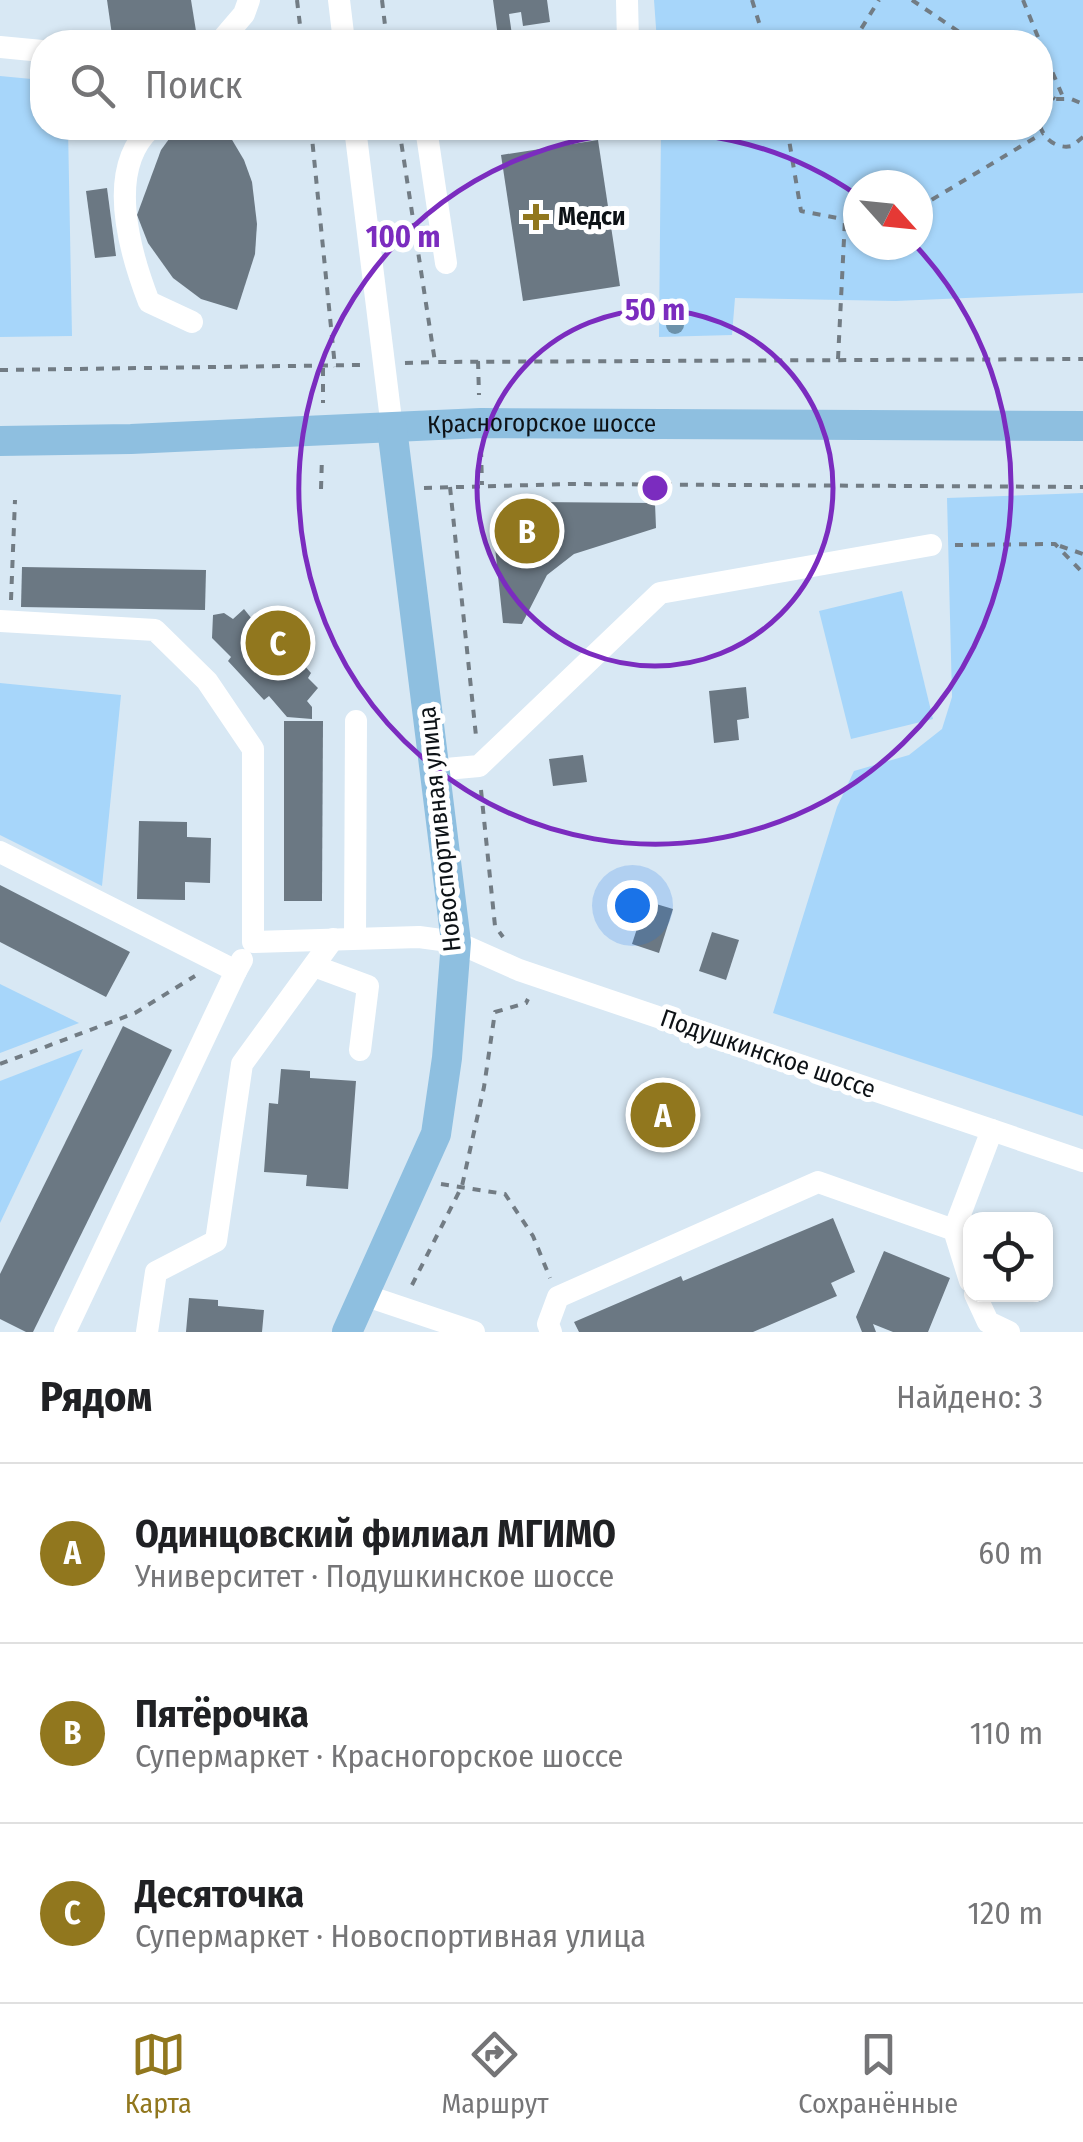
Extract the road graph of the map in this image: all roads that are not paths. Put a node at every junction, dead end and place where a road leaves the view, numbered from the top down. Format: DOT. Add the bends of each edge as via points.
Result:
graph roads {
  1 [pos="249,0"];
  2 [pos="339,0"];
  3 [pos="626,0"];
  4 [pos="230,30"];
  5 [pos="343,30"];
  6 [pos="627,30"];
  7 [pos="0,47"];
  8 [pos="30,49"];
  9 [pos="139,140"];
  10 [pos="356,140"];
  11 [pos="428,140"];
  12 [pos="446,262"];
  13 [pos="192,322"];
  14 [pos="1083,426"];
  15 [pos="392,428"];
  16 [pos="0,441"];
  17 [pos="931,546"];
  18 [pos="5,621"];
  19 [pos="356,721"];
  20 [pos="435,770"];
  21 [pos="0,852"];
  22 [pos="344,939"];
  23 [pos="253,942"];
  24 [pos="456,942"];
  25 [pos="314,966"];
  26 [pos="236,971"];
  27 [pos="360,1050"];
  28 [pos="992,1130"];
  29 [pos="1083,1161"];
  30 [pos="954,1230"];
  31 [pos="963,1259"];
  32 [pos="364,1294"];
  33 [pos="979,1302"];
  34 [pos="65,1332"];
  35 [pos="147,1332"];
  36 [pos="347,1332"];
  37 [pos="474,1332"];
  38 [pos="551,1332"];
  39 [pos="1010,1332"];
  1 -- 4 [label="street"];
  2 -- 5 [label="street"];
  3 -- 6 [label="street"];
  7 -- 8 [label="street"];
  9 -- 13 [label="street" via="126,178 126,222 137,272 150,302"];
  10 -- 15 [label="street"];
  11 -- 12 [label="street"];
  14 -- 15 [label="main road, Красногорское шоссе"];
  15 -- 16 [label="main road, Красногорское шоссе"];
  15 -- 20 [label="main road, Новоспортивная улица"];
  17 -- 20 [label="street" via="660,594 479,766"];
  18 -- 23 [label="street" via="155,630 207,681 253,749"];
  19 -- 22 [label="street"];
  20 -- 24 [label="main road, Новоспортивная улица"];
  21 -- 26 [label="street"];
  22 -- 23 [label="street, Подушкинское шоссе"];
  22 -- 24 [label="street, Подушкинское шоссе"];
  22 -- 25 [label="street"];
  23 -- 26 [label="street"];
  24 -- 28 [label="street, Подушкинское шоссе" via="520,970"];
  24 -- 32 [label="main road, Новоспортивная улица" via="436,1134"];
  25 -- 27 [label="street" via="368,986"];
  25 -- 35 [label="street" via="242,1064 216,1240 156,1272"];
  26 -- 34 [label="street"];
  28 -- 29 [label="street, Подушкинское шоссе"];
  28 -- 30 [label="street"];
  30 -- 31 [label="street"];
  30 -- 38 [label="street" via="818,1182 558,1297"];
  32 -- 36 [label="main road, Новоспортивная улица"];
  32 -- 37 [label="street"];
  33 -- 39 [label="street" via="988,1322"];
}
